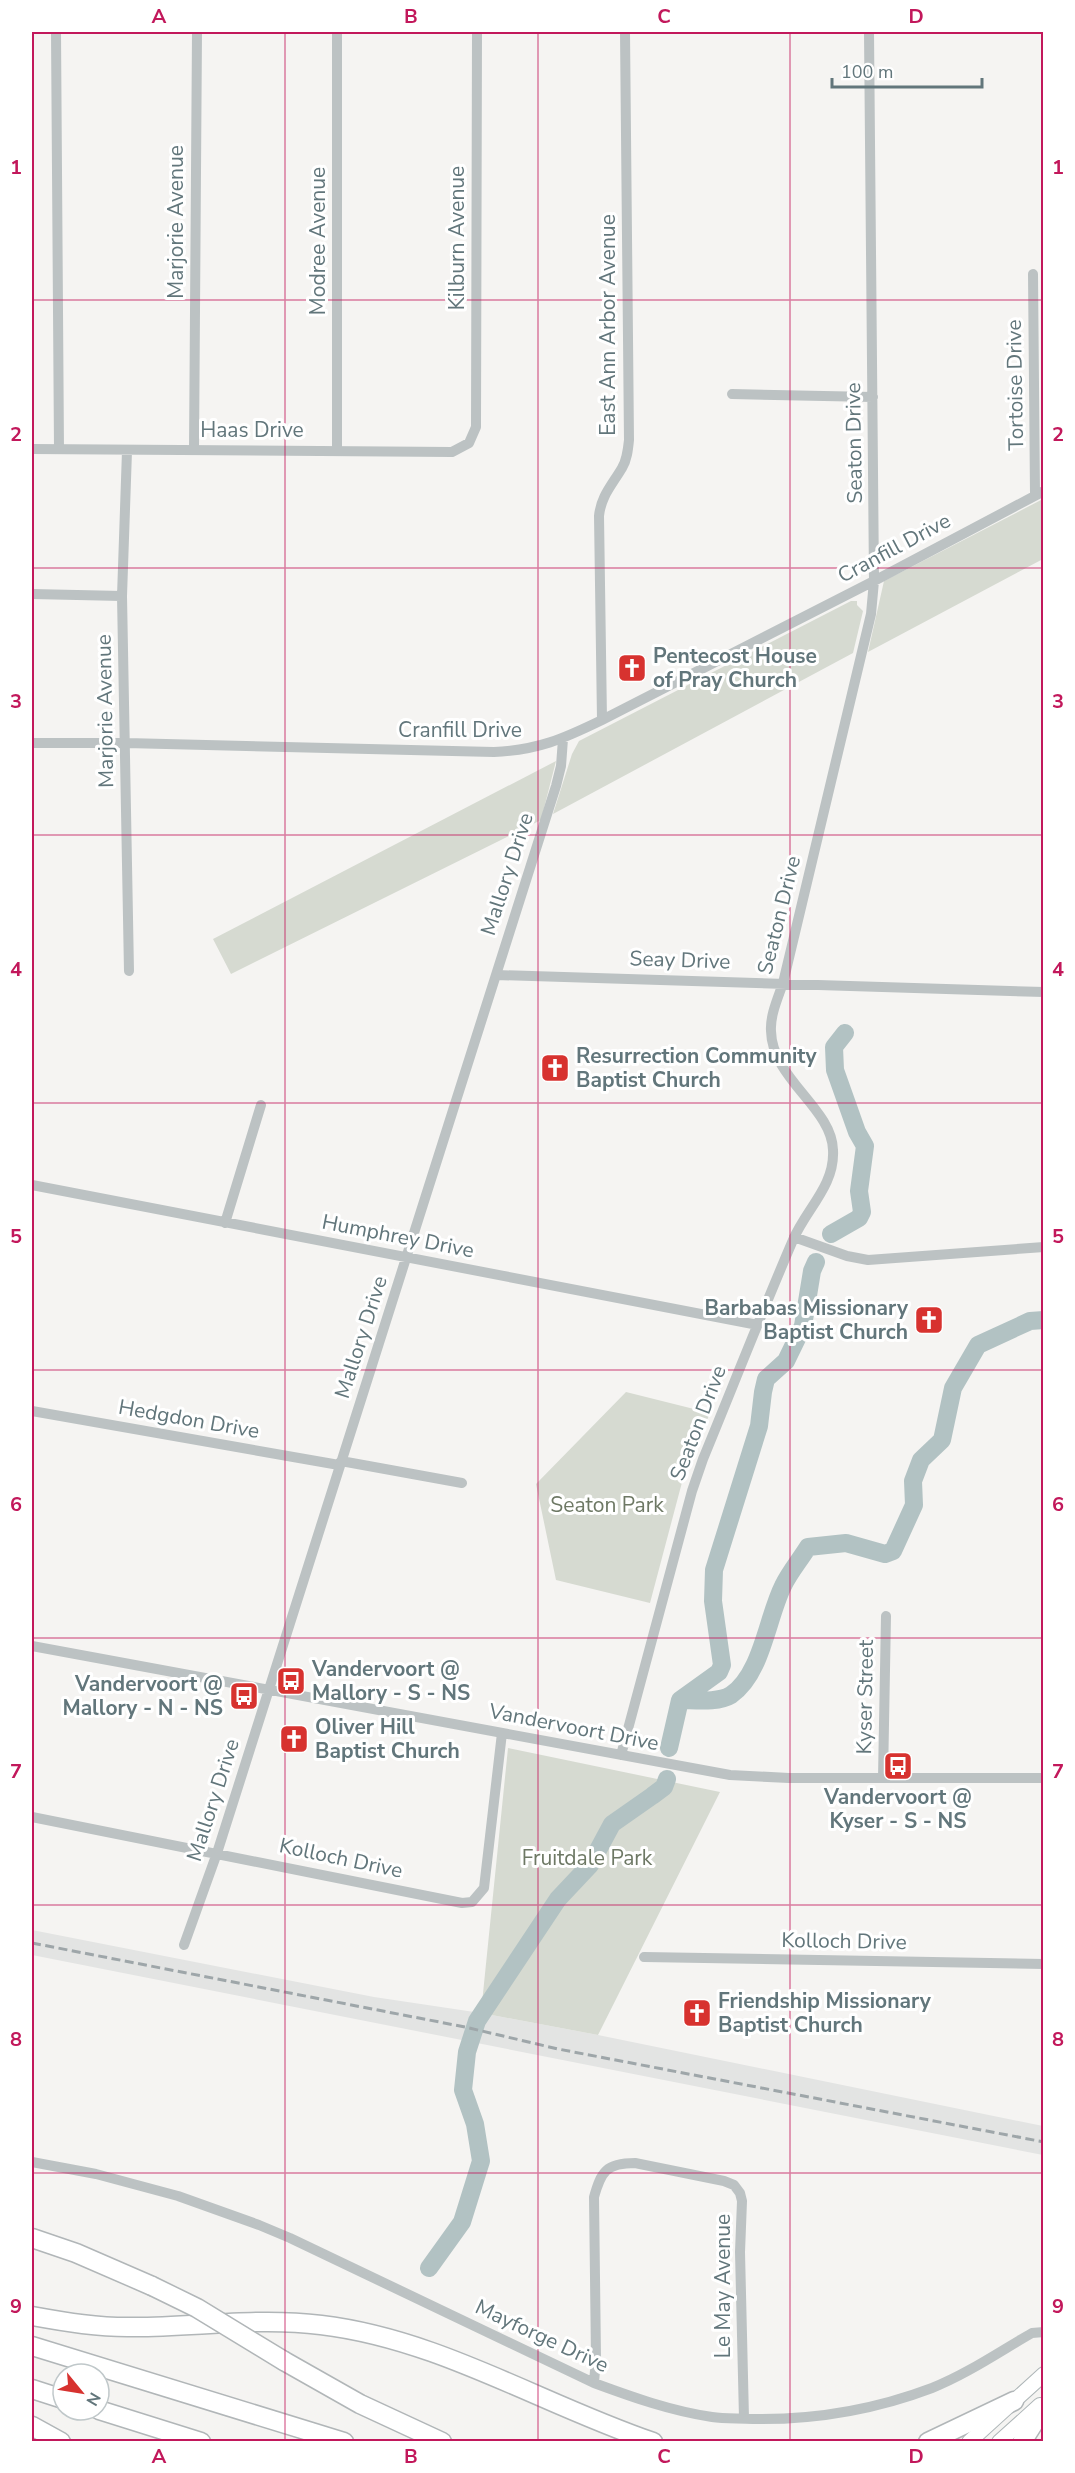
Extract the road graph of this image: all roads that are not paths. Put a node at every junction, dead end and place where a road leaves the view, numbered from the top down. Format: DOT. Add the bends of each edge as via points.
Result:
graph roads {
  1 [pos="56,32"];
  2 [pos="197,32"];
  3 [pos="337,32"];
  4 [pos="477,32"];
  5 [pos="625,32"];
  6 [pos="869,32"];
  7 [pos="1033,274"];
  8 [pos="732,394"];
  9 [pos="873,397"];
  10 [pos="469,443"];
  11 [pos="32,449"];
  12 [pos="59,449"];
  13 [pos="195,450"];
  14 [pos="337,450"];
  15 [pos="127,451"];
  16 [pos="1040,493"];
  17 [pos="874,581"];
  18 [pos="32,594"];
  19 [pos="122,596"];
  20 [pos="602,720"];
  21 [pos="563,739"];
  22 [pos="32,743"];
  23 [pos="126,743"];
  24 [pos="129,971"];
  25 [pos="496,975"];
  26 [pos="783,983"];
  27 [pos="1044,992"];
  28 [pos="261,1106"];
  29 [pos="32,1185"];
  30 [pos="225,1223"];
  31 [pos="794,1237"];
  32 [pos="1044,1247"];
  33 [pos="408,1257"];
  34 [pos="758,1325"];
  35 [pos="32,1410"];
  36 [pos="340,1463"];
  37 [pos="462,1483"];
  38 [pos="886,1616"];
  39 [pos="32,1646"];
  40 [pos="268,1691"];
  41 [pos="502,1733"];
  42 [pos="621,1755"];
  43 [pos="884,1778"];
  44 [pos="1044,1778"];
  45 [pos="32,1817"];
  46 [pos="217,1853"];
  47 [pos="184,1945"];
  48 [pos="644,1957"];
  49 [pos="1044,1964"];
  50 [pos="32,2162"];
  51 [pos="32,2238"];
  52 [pos="32,2316"];
  53 [pos="1044,2332"];
  54 [pos="32,2346"];
  55 [pos="1044,2374"];
  56 [pos="594,2383"];
  57 [pos="32,2389"];
  58 [pos="51,2395"];
  59 [pos="1014,2401"];
  60 [pos="1044,2402"];
  61 [pos="1044,2407"];
  62 [pos="111,2414"];
  63 [pos="744,2418"];
  64 [pos="32,2426"];
  65 [pos="61,2442"];
  66 [pos="201,2442"];
  67 [pos="344,2442"];
  68 [pos="442,2442"];
  69 [pos="653,2442"];
  70 [pos="928,2442"];
  71 [pos="969,2442"];
  72 [pos="999,2442"];
  73 [pos="1022,2442"];
  1 -- 12 [label="street"];
  2 -- 13 [label="street, Marjorie Avenue"];
  3 -- 14 [label="street, Modree Avenue"];
  4 -- 10 [label="street, Kilburn Avenue" via="476,427"];
  5 -- 20 [label="street, East Ann Arbor Avenue" via="629,440 623,467 600,504"];
  6 -- 9 [label="street, Seaton Drive"];
  7 -- 16 [label="street, Tortoise Drive"];
  8 -- 9 [label="street"];
  9 -- 17 [label="street, Seaton Drive"];
  10 -- 14 [label="street, Haas Drive" via="452,452"];
  11 -- 12 [label="street, Haas Drive"];
  12 -- 15 [label="street, Haas Drive"];
  13 -- 14 [label="street, Haas Drive"];
  13 -- 15 [label="street, Haas Drive"];
  15 -- 19 [label="street, Marjorie Avenue"];
  16 -- 17 [label="street, Cranfill Drive"];
  17 -- 20 [label="street, Cranfill Drive"];
  17 -- 26 [label="street, Seaton Drive" via="871,614"];
  18 -- 19 [label="street"];
  19 -- 23 [label="street, Marjorie Avenue"];
  20 -- 21 [label="street, Cranfill Drive"];
  21 -- 23 [label="street, Cranfill Drive" via="532,749 494,752"];
  21 -- 25 [label="street, Mallory Drive" via="556,786"];
  22 -- 23 [label="street, Cranfill Drive"];
  23 -- 24 [label="street, Marjorie Avenue"];
  25 -- 26 [label="street, Seay Drive"];
  25 -- 33 [label="street, Mallory Drive"];
  26 -- 27 [label="street, Seay Drive"];
  26 -- 31 [label="street, Seaton Drive" via="770,1033 777,1060 821,1119 834,1149 831,1174 824,1190"];
  28 -- 30 [label="street"];
  29 -- 30 [label="street, Humphrey Drive"];
  30 -- 33 [label="street, Humphrey Drive"];
  31 -- 32 [label="street" via="868,1260"];
  31 -- 34 [label="street, Seaton Drive"];
  33 -- 34 [label="street, Humphrey Drive"];
  33 -- 36 [label="street, Mallory Drive"];
  34 -- 42 [label="street, Seaton Drive" via="692,1491"];
  35 -- 36 [label="street, Hedgdon Drive"];
  36 -- 37 [label="street, Hedgdon Drive"];
  36 -- 40 [label="street, Mallory Drive"];
  38 -- 43 [label="street, Kyser Street"];
  39 -- 40 [label="street, Vandervoort Drive"];
  40 -- 41 [label="street, Vandervoort Drive"];
  40 -- 46 [label="street, Mallory Drive"];
  41 -- 42 [label="street, Vandervoort Drive"];
  41 -- 46 [label="street, Kolloch Drive" via="484,1888 472,1902"];
  42 -- 43 [label="street, Vandervoort Drive" via="757,1778"];
  43 -- 44 [label="street, Vandervoort Drive"];
  45 -- 46 [label="street, Kolloch Drive"];
  46 -- 47 [label="street, Mallory Drive"];
  48 -- 49 [label="street, Kolloch Drive"];
  50 -- 56 [label="street, Mayforge Drive" via="178,2196 270,2229"];
  51 -- 68 [label="highway, bridge" via="85,2256 197,2308 360,2404"];
  52 -- 69 [label="highway" via="133,2327 284,2322 358,2331 433,2351"];
  53 -- 63 [label="street, Mayforge Drive" via="1032,2333 932,2388 893,2401 811,2418"];
  54 -- 67 [label="highway"];
  55 -- 59 [label="main road"];
  56 -- 63 [label="street, Mayforge Drive" via="691,2414"];
  56 -- 63 [label="street, Le May Avenue" via="594,2197 603,2173 623,2163 724,2181 740,2193"];
  57 -- 58 [label="highway"];
  59 -- 70 [label="highway"];
  59 -- 71 [label="main road"];
  60 -- 72 [label="main road"];
  61 -- 73 [label="highway"];
  62 -- 66 [label="highway"];
  64 -- 65 [label="highway"];
}
